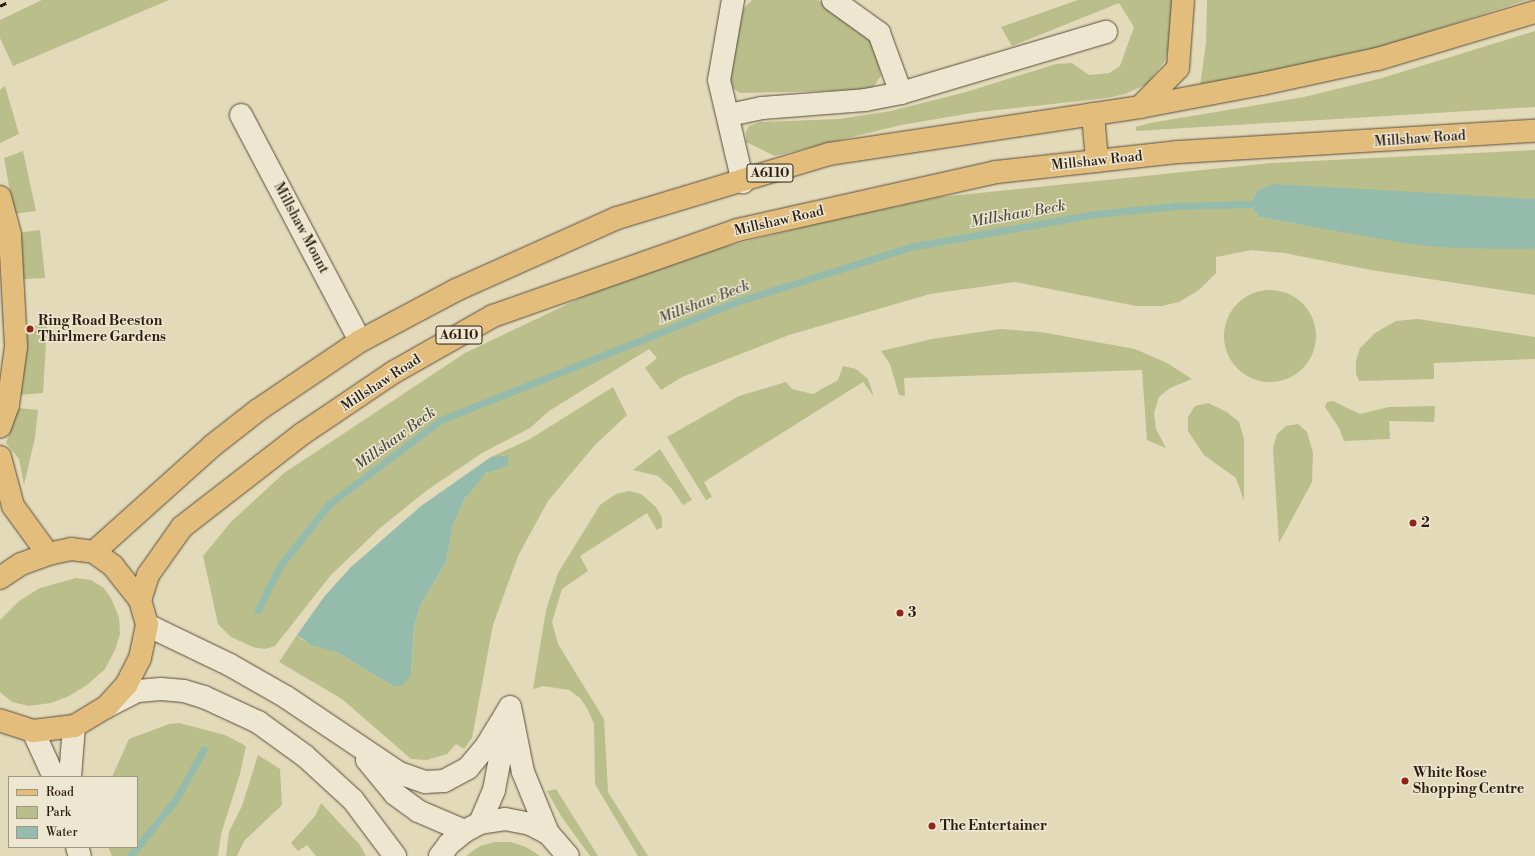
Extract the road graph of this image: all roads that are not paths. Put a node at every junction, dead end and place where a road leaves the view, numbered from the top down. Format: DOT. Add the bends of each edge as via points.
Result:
graph roads {
  1 [pos="733,0"];
  2 [pos="833,0"];
  3 [pos="1184,0"];
  4 [pos="1535,12"];
  5 [pos="1106,32"];
  6 [pos="901,93"];
  7 [pos="1140,107"];
  8 [pos="1093,114"];
  9 [pos="241,115"];
  10 [pos="729,115"];
  11 [pos="1535,132"];
  12 [pos="1097,161"];
  13 [pos="744,182"];
  14 [pos="0,197"];
  15 [pos="360,341"];
  16 [pos="0,428"];
  17 [pos="0,457"];
  18 [pos="94,552"];
  19 [pos="48,554"];
  20 [pos="0,578"];
  21 [pos="140,600"];
  22 [pos="147,625"];
  23 [pos="510,706"];
  24 [pos="106,707"];
  25 [pos="1,722"];
  26 [pos="74,726"];
  27 [pos="33,731"];
  28 [pos="351,740"];
  29 [pos="54,776"];
  30 [pos="70,776"];
  31 [pos="472,827"];
  32 [pos="548,833"];
  33 [pos="395,856"];
  34 [pos="440,856"];
  35 [pos="568,856"];
  1 -- 10 [label="street" via="719,80"];
  2 -- 6 [label="street" via="879,33"];
  3 -- 7 [label="main road" via="1178,68"];
  4 -- 7 [label="main road, A6110" via="1378,59"];
  5 -- 6 [label="street"];
  6 -- 10 [label="street" via="865,100 762,108"];
  7 -- 8 [label="main road, A6110"];
  8 -- 12 [label="main road"];
  8 -- 13 [label="main road, A6110" via="829,154"];
  9 -- 15 [label="street, Millshaw Mount"];
  10 -- 13 [label="street"];
  11 -- 12 [label="main road, Millshaw Road / A6110" via="1177,152"];
  12 -- 21 [label="main road, Millshaw Road / A6110" via="996,172 737,230 492,316 387,376 302,434 182,527 148,575"];
  13 -- 15 [label="main road, A6110" via="617,218 456,290"];
  14 -- 16 [label="main road" via="10,235 16,348 8,405"];
  15 -- 18 [label="main road, A6110" via="246,419 212,446"];
  17 -- 19 [label="main road" via="13,506"];
  18 -- 19 [label="main road" via="71,549"];
  18 -- 21 [label="main road" via="113,566"];
  19 -- 20 [label="main road" via="21,564"];
  21 -- 22 [label="main road"];
  22 -- 24 [label="main road" via="140,658 126,685"];
  22 -- 28 [label="street" via="230,665 286,697"];
  23 -- 28 [label="street" via="488,745 468,768 444,781 425,782 400,773"];
  23 -- 31 [label="street" via="494,790"];
  23 -- 32 [label="street" via="523,772"];
  24 -- 26 [label="main road"];
  24 -- 33 [label="street" via="138,691 184,691 204,697 258,722 305,756 353,800"];
  25 -- 27 [label="main road"];
  26 -- 27 [label="main road"];
  26 -- 30 [label="street"];
  27 -- 29 [label="street"];
  28 -- 31 [label="street" via="395,794 418,811"];
  31 -- 32 [label="street" via="506,820 530,824"];
  31 -- 34 [label="street" via="449,844"];
  32 -- 35 [label="street"];
}
